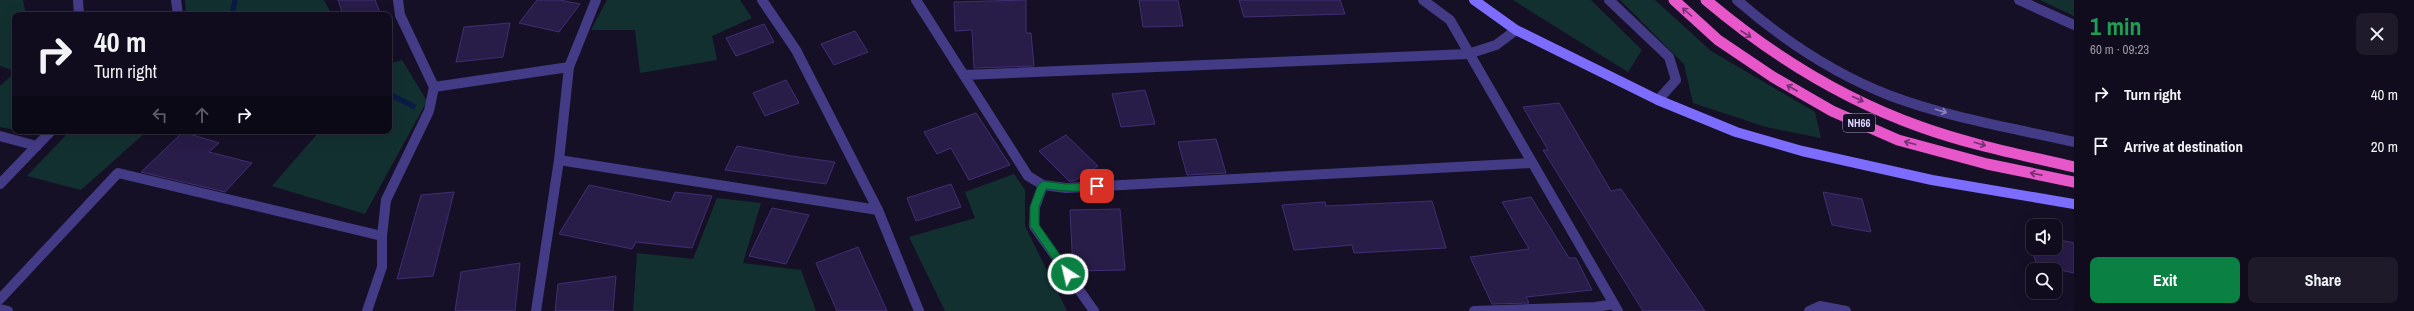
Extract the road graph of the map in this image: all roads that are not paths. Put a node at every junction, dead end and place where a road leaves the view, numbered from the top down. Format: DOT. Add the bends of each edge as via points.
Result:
graph roads {
  1 [pos="78,0"];
  2 [pos="176,0"];
  3 [pos="398,0"];
  4 [pos="596,0"];
  5 [pos="762,0"];
  6 [pos="916,0"];
  7 [pos="1423,0"];
  8 [pos="1474,0"];
  9 [pos="1609,0"];
  10 [pos="1674,0"];
  11 [pos="1706,0"];
  12 [pos="1737,0"];
  13 [pos="2019,0"];
  14 [pos="78,12"];
  15 [pos="178,12"];
  16 [pos="2074,25"];
  17 [pos="1516,30"];
  18 [pos="1468,54"];
  19 [pos="569,67"];
  20 [pos="964,75"];
  21 [pos="434,86"];
  22 [pos="1658,100"];
  23 [pos="48,134"];
  24 [pos="0,136"];
  25 [pos="2074,142"];
  26 [pos="37,146"];
  27 [pos="559,160"];
  28 [pos="1531,163"];
  29 [pos="2074,167"];
  30 [pos="2074,182"];
  31 [pos="0,184"];
  32 [pos="1043,185"];
  33 [pos="2074,204"];
  34 [pos="878,210"];
  35 [pos="382,236"];
  36 [pos="0,299"];
  37 [pos="1616,308"];
  38 [pos="0,309"];
  39 [pos="8,311"];
  40 [pos="367,311"];
  41 [pos="536,311"];
  42 [pos="919,311"];
  43 [pos="1094,311"];
  44 [pos="1474,311"];
  45 [pos="1809,311"];
  46 [pos="1846,311"];
  1 -- 14 [label="street"];
  2 -- 15 [label="street"];
  3 -- 21 [label="street" via="400,15"];
  4 -- 19 [label="street"];
  5 -- 34 [label="street" via="796,50"];
  6 -- 20 [label="street"];
  7 -- 18 [label="street" via="1450,20"];
  8 -- 17 [label="main road"];
  9 -- 22 [label="street" via="1669,57 1676,80"];
  30 -- 10 [label="highway, NH66, one-way" via="1987,164 1898,140 1839,114 1773,77 1718,40"];
  11 -- 29 [label="highway, NH66, one-way" via="1735,27 1793,65 1854,97 1921,127 2007,152"];
  12 -- 25 [label="street, one-way" via="1768,28 1805,53 1847,76 1892,96 1960,116"];
  13 -- 16 [label="street"];
  17 -- 18 [label="street" via="1496,45"];
  17 -- 22 [label="main road"];
  18 -- 20 [label="street"];
  18 -- 28 [label="street"];
  19 -- 21 [label="street"];
  19 -- 27 [label="street"];
  20 -- 32 [label="street" via="1028,176"];
  21 -- 35 [label="street" via="429,111 386,200"];
  22 -- 33 [label="main road" via="1736,132 1802,150 1932,180"];
  23 -- 26 [label="street"];
  24 -- 26 [label="street"];
  26 -- 31 [label="street"];
  27 -- 34 [label="street"];
  27 -- 41 [label="street"];
  28 -- 32 [label="street" via="1066,188"];
  28 -- 37 [label="street"];
  32 -- 43 [label="street" via="1034,207 1034,226"];
  34 -- 42 [label="street"];
  35 -- 36 [label="street" via="118,173"];
  35 -- 40 [label="street" via="382,266"];
  37 -- 44 [label="street"];
  38 -- 39 [label="street"];
  45 -- 46 [label="street" via="1820,306"];
}
